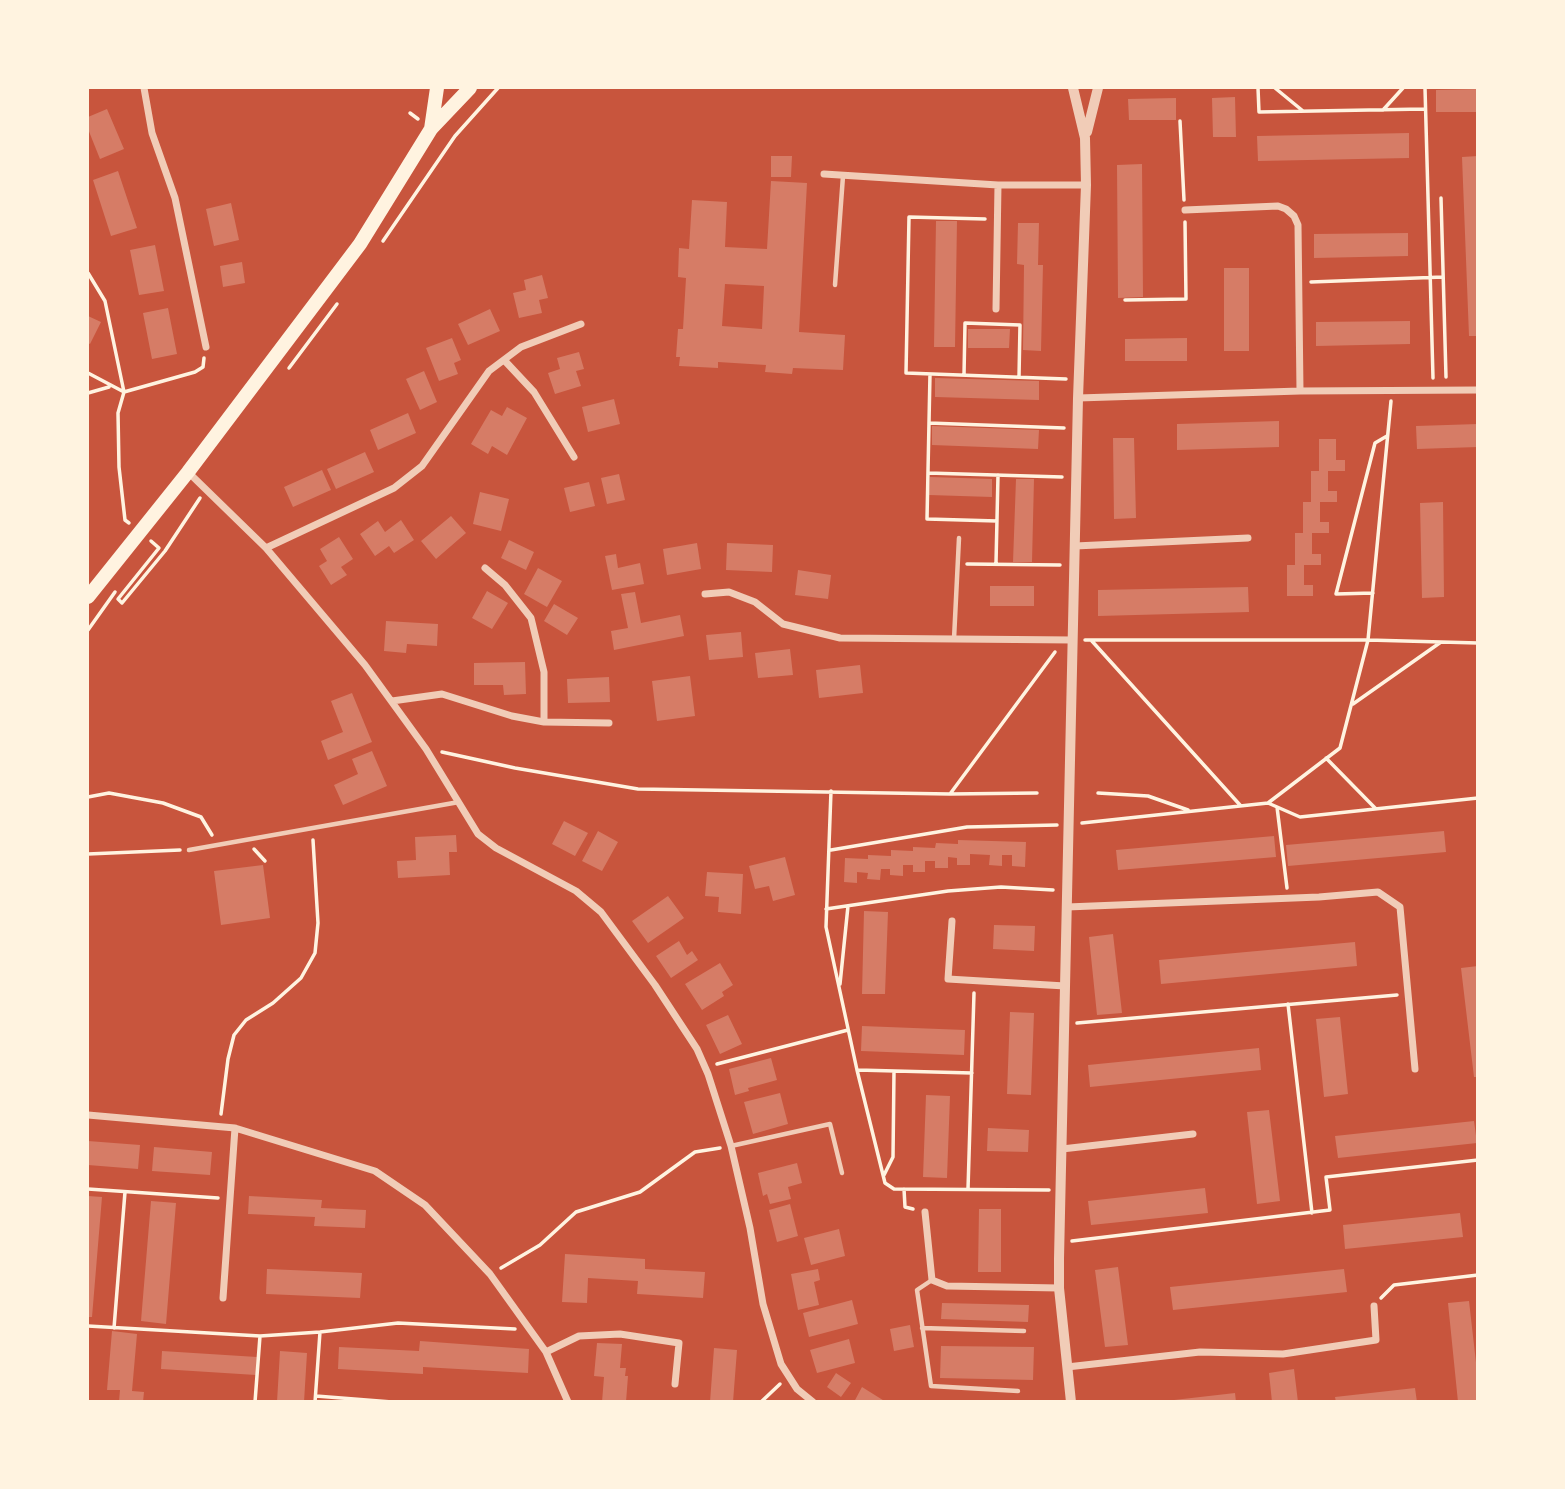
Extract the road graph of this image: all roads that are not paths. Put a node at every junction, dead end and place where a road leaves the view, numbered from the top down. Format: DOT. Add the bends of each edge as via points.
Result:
graph roads {
  1 [pos="144,88"];
  2 [pos="437,88"];
  3 [pos="470,88"];
  4 [pos="1073,88"];
  5 [pos="1098,88"];
  6 [pos="431,129"];
  7 [pos="1086,138"];
  8 [pos="824,174"];
  9 [pos="843,176"];
  10 [pos="998,185"];
  11 [pos="1087,185"];
  12 [pos="1185,209"];
  13 [pos="835,285"];
  14 [pos="996,309"];
  15 [pos="581,324"];
  16 [pos="206,347"];
  17 [pos="505,361"];
  18 [pos="1478,390"];
  19 [pos="1300,391"];
  20 [pos="1078,398"];
  21 [pos="573,457"];
  22 [pos="188,472"];
  23 [pos="959,538"];
  24 [pos="1248,538"];
  25 [pos="1075,546"];
  26 [pos="266,548"];
  27 [pos="485,568"];
  28 [pos="705,594"];
  29 [pos="88,597"];
  30 [pos="954,639"];
  31 [pos="1068,640"];
  32 [pos="392,701"];
  33 [pos="544,722"];
  34 [pos="609,723"];
  35 [pos="459,802"];
  36 [pos="189,850"];
  37 [pos="1067,907"];
  38 [pos="952,921"];
  39 [pos="1065,986"];
  40 [pos="1415,1069"];
  41 [pos="88,1115"];
  42 [pos="235,1128"];
  43 [pos="1193,1134"];
  44 [pos="731,1146"];
  45 [pos="1062,1149"];
  46 [pos="842,1173"];
  47 [pos="925,1212"];
  48 [pos="932,1280"];
  49 [pos="1059,1288"];
  50 [pos="223,1298"];
  51 [pos="1374,1306"];
  52 [pos="922,1328"];
  53 [pos="1024,1331"];
  54 [pos="546,1352"];
  55 [pos="1068,1367"];
  56 [pos="676,1384"];
  57 [pos="1018,1391"];
  58 [pos="568,1402"];
  59 [pos="813,1402"];
  60 [pos="1071,1402"];
  1 -- 16 [label="street" via="152,133 175,198"];
  2 -- 6 [label="main road"];
  3 -- 6 [label="main road"];
  4 -- 7 [label="street"];
  5 -- 7 [label="street"];
  6 -- 22 [label="main road" via="360,244"];
  7 -- 11 [label="street"];
  8 -- 9 [label="street"];
  9 -- 10 [label="street"];
  9 -- 13 [label="lane"];
  10 -- 11 [label="street"];
  10 -- 14 [label="street"];
  11 -- 20 [label="street"];
  12 -- 19 [label="street" via="1278,206 1294,216 1298,225"];
  15 -- 17 [label="street" via="521,347"];
  17 -- 21 [label="street" via="534,392"];
  17 -- 26 [label="street" via="489,371 422,466 394,488"];
  18 -- 19 [label="street"];
  19 -- 20 [label="street"];
  20 -- 25 [label="street"];
  22 -- 26 [label="street"];
  22 -- 29 [label="main road"];
  23 -- 30 [label="lane"];
  24 -- 25 [label="street"];
  25 -- 31 [label="street"];
  26 -- 32 [label="street"];
  27 -- 33 [label="street" via="531,618 544,672"];
  28 -- 30 [label="street" via="729,592 755,601 783,624 841,638"];
  30 -- 31 [label="street"];
  31 -- 37 [label="street"];
  32 -- 33 [label="street" via="442,694"];
  32 -- 35 [label="street"];
  33 -- 34 [label="street"];
  35 -- 36 [label="lane"];
  35 -- 44 [label="street" via="478,834 496,848 576,891 601,912 697,1049"];
  37 -- 39 [label="street"];
  37 -- 40 [label="street" via="1378,892 1400,907"];
  38 -- 39 [label="street" via="948,979"];
  39 -- 45 [label="street"];
  41 -- 42 [label="street"];
  42 -- 50 [label="street"];
  42 -- 54 [label="street" via="375,1171 425,1205 490,1274"];
  43 -- 45 [label="street"];
  44 -- 46 [label="lane" via="830,1124"];
  44 -- 59 [label="street" via="763,1304 781,1364"];
  45 -- 49 [label="street"];
  47 -- 48 [label="street"];
  48 -- 49 [label="street" via="947,1286"];
  48 -- 52 [label="lane" via="917,1290"];
  49 -- 55 [label="street"];
  51 -- 55 [label="street" via="1376,1340 1283,1354 1200,1352"];
  52 -- 53 [label="lane"];
  52 -- 57 [label="lane" via="931,1387"];
  54 -- 56 [label="street" via="579,1336 620,1334 679,1343"];
  54 -- 58 [label="street"];
  55 -- 60 [label="street"];
}
